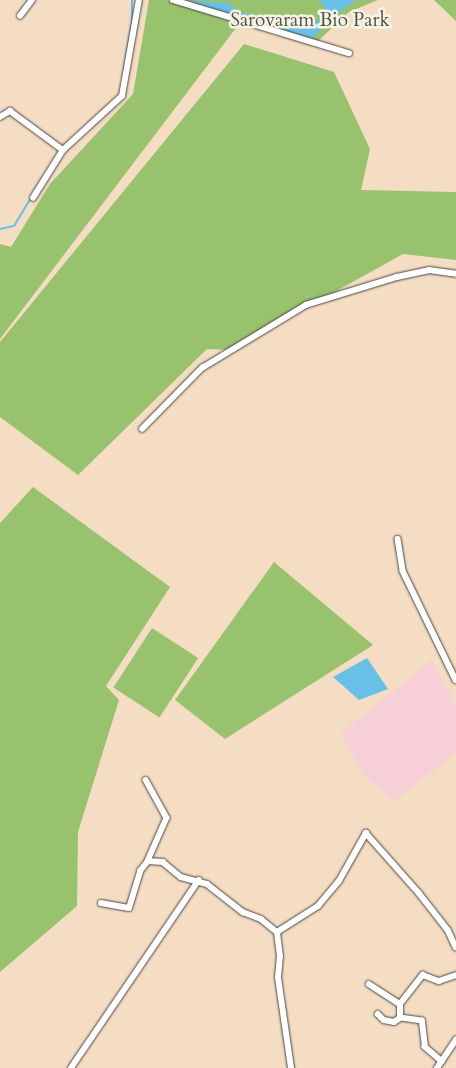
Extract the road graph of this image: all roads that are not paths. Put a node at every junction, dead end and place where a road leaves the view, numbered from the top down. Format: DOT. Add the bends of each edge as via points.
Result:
graph roads {
  1 [pos="32,0"];
  2 [pos="139,0"];
  3 [pos="173,0"];
  4 [pos="20,16"];
  5 [pos="349,53"];
  6 [pos="0,117"];
  7 [pos="63,150"];
  8 [pos="33,198"];
  9 [pos="456,274"];
  10 [pos="142,430"];
  11 [pos="398,540"];
  12 [pos="456,680"];
  13 [pos="146,780"];
  14 [pos="148,861"];
  15 [pos="199,880"];
  16 [pos="101,903"];
  17 [pos="277,932"];
  18 [pos="456,947"];
  19 [pos="456,975"];
  20 [pos="369,984"];
  21 [pos="400,1004"];
  22 [pos="378,1014"];
  23 [pos="400,1018"];
  24 [pos="456,1040"];
  25 [pos="442,1062"];
  26 [pos="71,1068"];
  27 [pos="290,1068"];
  28 [pos="437,1068"];
  1 -- 4 [label="street"];
  2 -- 7 [label="street" via="122,96"];
  3 -- 5 [label="street"];
  6 -- 7 [label="street" via="10,111"];
  7 -- 8 [label="street"];
  9 -- 10 [label="street" via="429,270 355,288 306,305 202,368"];
  11 -- 12 [label="street" via="403,571"];
  13 -- 14 [label="street" via="167,818"];
  14 -- 15 [label="street" via="163,862 181,877"];
  14 -- 16 [label="street" via="140,871 129,908"];
  15 -- 17 [label="street"];
  15 -- 26 [label="street"];
  17 -- 18 [label="street" via="318,906 339,880 366,834 419,893 448,930"];
  17 -- 27 [label="street" via="278,978"];
  19 -- 21 [label="street" via="438,981 423,975"];
  20 -- 21 [label="street"];
  21 -- 23 [label="street"];
  22 -- 23 [label="street" via="384,1020 394,1022"];
  23 -- 25 [label="street" via="422,1021 425,1047"];
  24 -- 25 [label="street"];
  25 -- 28 [label="street"];
}
